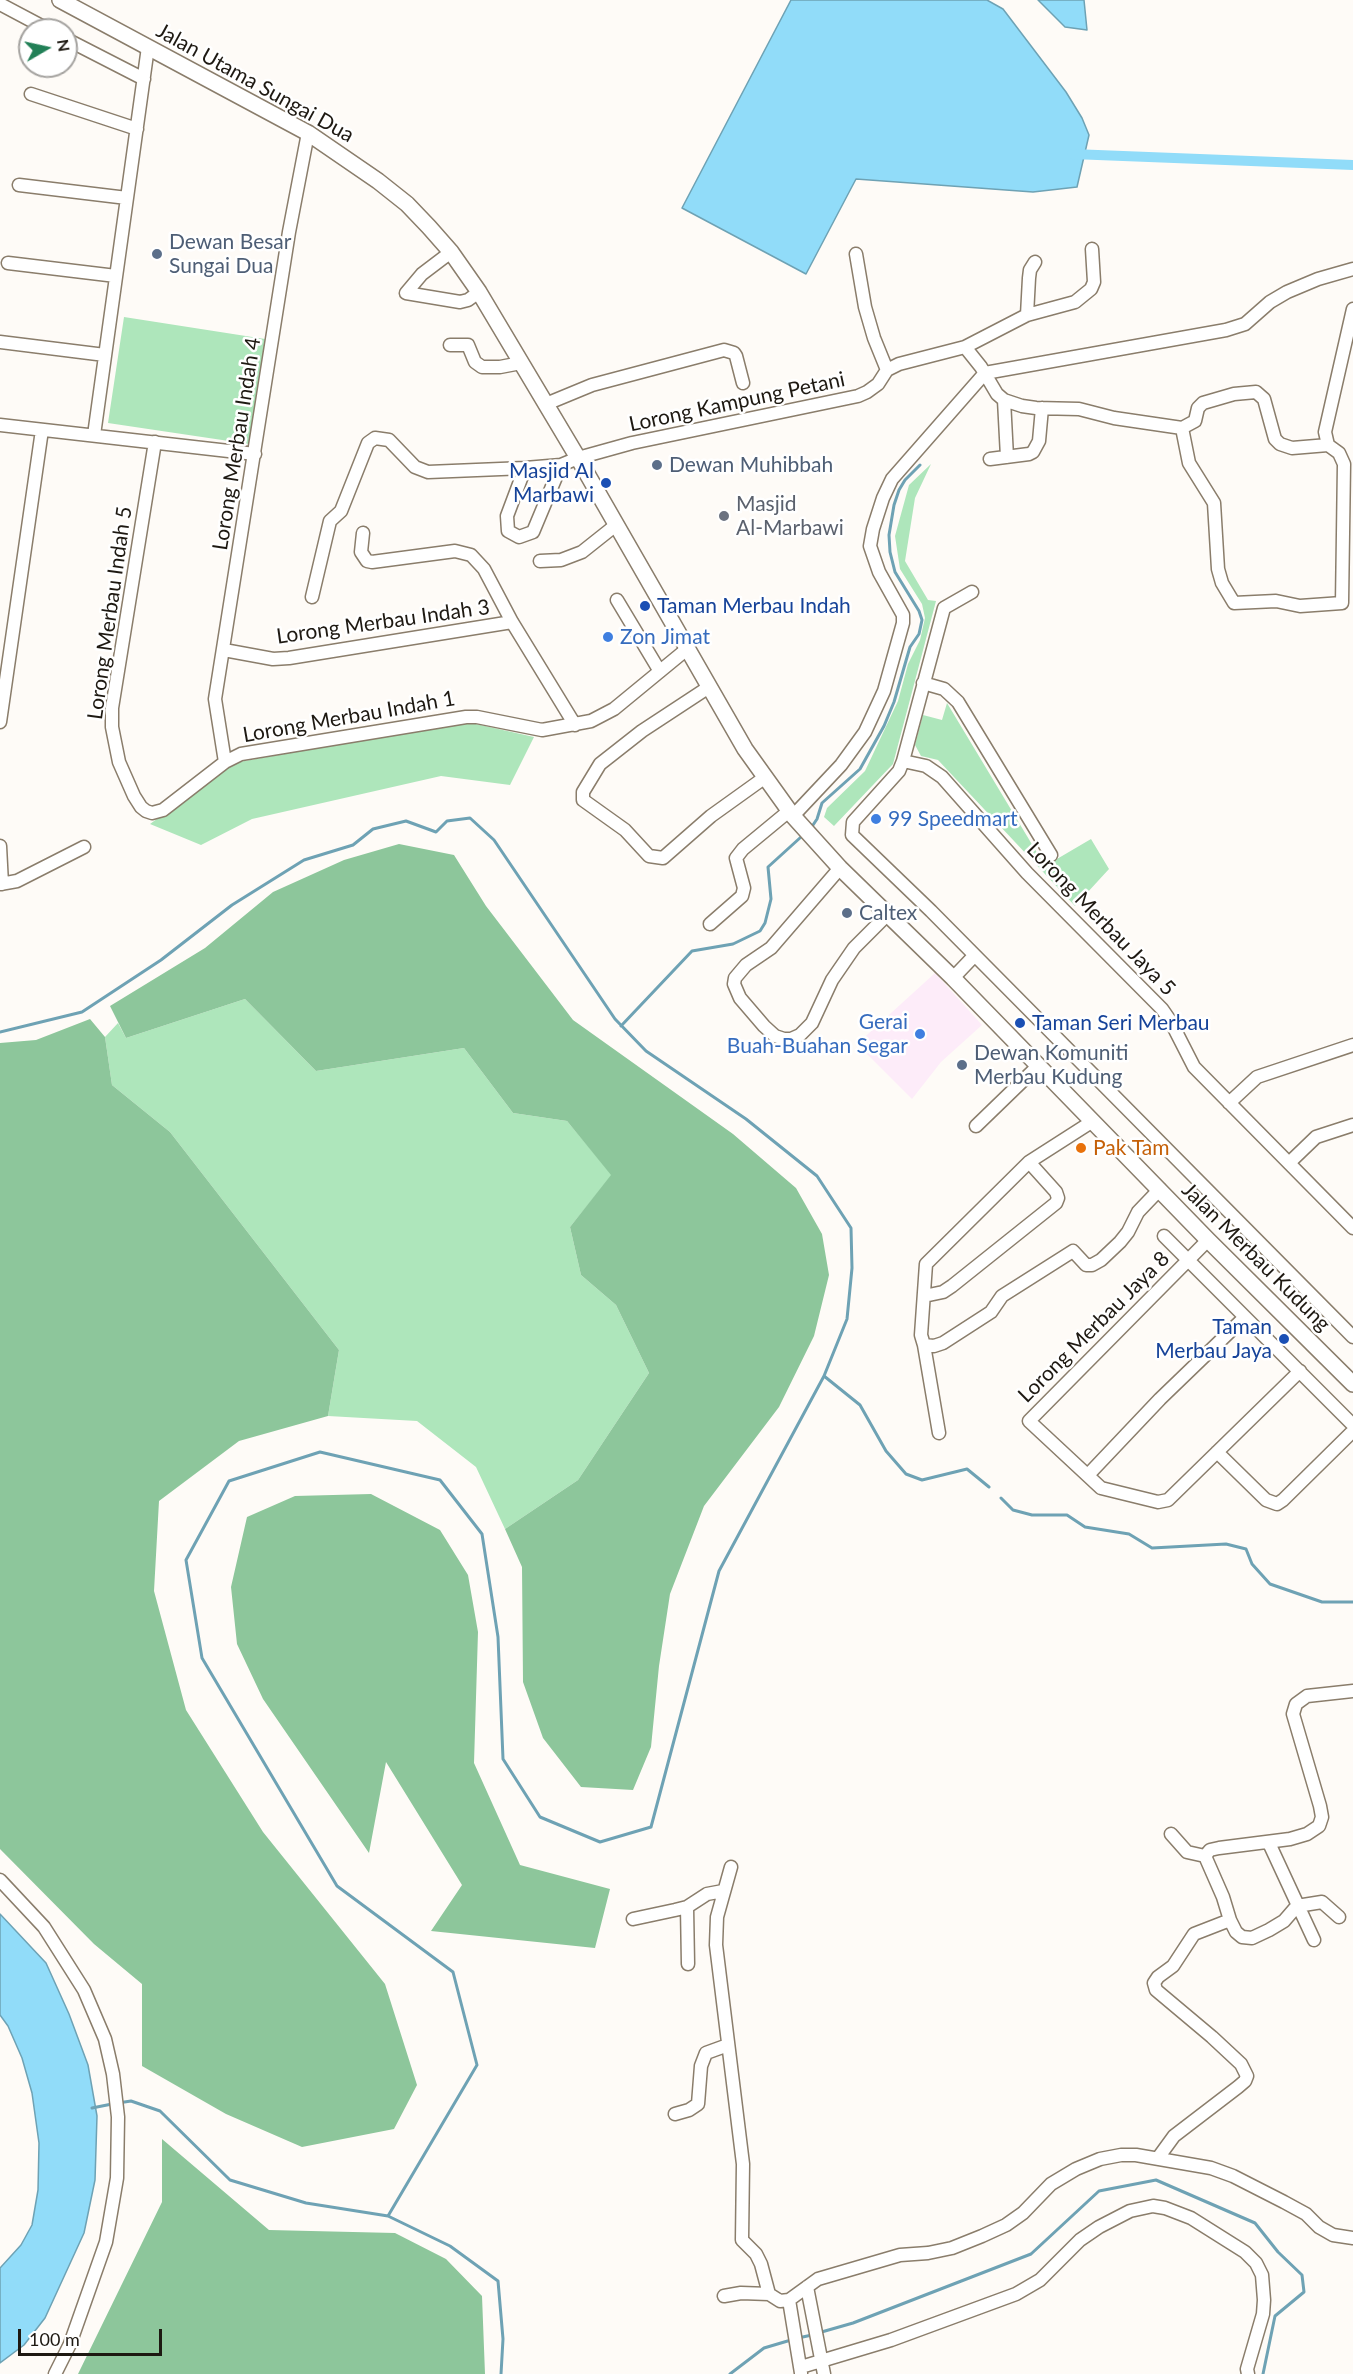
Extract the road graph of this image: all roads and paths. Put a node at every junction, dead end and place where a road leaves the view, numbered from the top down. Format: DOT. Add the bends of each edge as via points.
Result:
graph roads {
  1 [pos="60,0"];
  2 [pos="0,4"];
  3 [pos="26,18"];
  4 [pos="78,45"];
  5 [pos="148,47"];
  6 [pos="144,79"];
  7 [pos="32,93"];
  8 [pos="137,129"];
  9 [pos="308,133"];
  10 [pos="19,185"];
  11 [pos="127,198"];
  12 [pos="1092,249"];
  13 [pos="451,252"];
  14 [pos="856,254"];
  15 [pos="1035,262"];
  16 [pos="8,263"];
  17 [pos="1352,271"];
  18 [pos="116,276"];
  19 [pos="479,292"];
  20 [pos="1353,309"];
  21 [pos="1028,315"];
  22 [pos="0,342"];
  23 [pos="450,345"];
  24 [pos="965,347"];
  25 [pos="105,355"];
  26 [pos="521,363"];
  27 [pos="887,370"];
  28 [pos="985,373"];
  29 [pos="743,383"];
  30 [pos="1004,400"];
  31 [pos="546,404"];
  32 [pos="1042,408"];
  33 [pos="0,425"];
  34 [pos="1182,428"];
  35 [pos="42,430"];
  36 [pos="93,435"];
  37 [pos="155,442"];
  38 [pos="1328,445"];
  39 [pos="255,454"];
  40 [pos="1007,457"];
  41 [pos="578,458"];
  42 [pos="990,459"];
  43 [pos="561,465"];
  44 [pos="525,468"];
  45 [pos="616,525"];
  46 [pos="363,533"];
  47 [pos="540,561"];
  48 [pos="972,592"];
  49 [pos="312,597"];
  50 [pos="617,600"];
  51 [pos="512,622"];
  52 [pos="687,649"];
  53 [pos="224,650"];
  54 [pos="659,670"];
  55 [pos="923,683"];
  56 [pos="710,687"];
  57 [pos="0,722"];
  58 [pos="575,725"];
  59 [pos="903,761"];
  60 [pos="225,762"];
  61 [pos="764,778"];
  62 [pos="152,813"];
  63 [pos="791,813"];
  64 [pos="0,846"];
  65 [pos="84,847"];
  66 [pos="1050,855"];
  67 [pos="840,868"];
  68 [pos="1,884"];
  69 [pos="888,914"];
  70 [pos="710,924"];
  71 [pos="974,956"];
  72 [pos="953,978"];
  73 [pos="1353,1046"];
  74 [pos="1038,1066"];
  75 [pos="1229,1103"];
  76 [pos="1093,1121"];
  77 [pos="1353,1125"];
  78 [pos="976,1126"];
  79 [pos="1029,1162"];
  80 [pos="1289,1163"];
  81 [pos="1160,1189"];
  82 [pos="1352,1226"];
  83 [pos="1164,1236"];
  84 [pos="1208,1240"];
  85 [pos="1188,1261"];
  86 [pos="924,1296"];
  87 [pos="1245,1317"];
  88 [pos="1353,1337"];
  89 [pos="924,1345"];
  90 [pos="1299,1371"];
  91 [pos="1353,1384"];
  92 [pos="1353,1425"];
  93 [pos="1353,1431"];
  94 [pos="939,1433"];
  95 [pos="1217,1452"];
  96 [pos="1088,1475"];
  97 [pos="1353,1691"];
  98 [pos="1171,1834"];
  99 [pos="1269,1843"];
  100 [pos="1205,1856"];
  101 [pos="731,1867"];
  102 [pos="0,1880"];
  103 [pos="723,1891"];
  104 [pos="1297,1906"];
  105 [pos="687,1907"];
  106 [pos="1339,1917"];
  107 [pos="633,1919"];
  108 [pos="1230,1920"];
  109 [pos="1314,1940"];
  110 [pos="688,1964"];
  111 [pos="728,2045"];
  112 [pos="675,2114"];
  113 [pos="1158,2158"];
  114 [pos="1353,2238"];
  115 [pos="807,2287"];
  116 [pos="769,2294"];
  117 [pos="724,2296"];
  118 [pos="789,2300"];
  119 [pos="821,2361"];
  120 [pos="801,2370"];
  121 [pos="55,2374"];
  122 [pos="824,2374"];
  123 [pos="1248,2374"];
  1 -- 5 [label="main road, Jalan Utama Sungai Dua"];
  2 -- 3 [label="street"];
  4 -- 6 [label="street"];
  5 -- 6 [label="street"];
  5 -- 9 [label="main road, Jalan Utama Sungai Dua"];
  6 -- 8 [label="street"];
  7 -- 8 [label="street"];
  8 -- 11 [label="street"];
  9 -- 13 [label="main road, Jalan Utama Sungai Dua" via="406,204"];
  9 -- 39 [label="street, Lorong Merbau Indah 4"];
  10 -- 11 [label="street"];
  11 -- 18 [label="street"];
  12 -- 21 [label="street, Lorong Kampung Petani" via="1095,274 1091,290 1075,302"];
  13 -- 19 [label="main road, Jalan Utama Sungai Dua"];
  13 -- 19 [label="street" via="422,274 406,293 460,302"];
  14 -- 27 [label="street" via="865,307"];
  15 -- 21 [label="street" via="1030,270"];
  16 -- 18 [label="street"];
  17 -- 28 [label="street" via="1287,292 1245,324 1226,330"];
  18 -- 25 [label="street"];
  19 -- 26 [label="main road, Jalan Utama Sungai Dua"];
  20 -- 38 [label="street" via="1325,432"];
  21 -- 24 [label="street, Lorong Kampung Petani"];
  22 -- 25 [label="street"];
  23 -- 26 [label="street" via="468,345 475,362 482,367"];
  24 -- 27 [label="street, Lorong Kampung Petani"];
  24 -- 28 [label="street"];
  25 -- 36 [label="street"];
  26 -- 31 [label="main road, Jalan Utama Sungai Dua"];
  27 -- 41 [label="street, Lorong Kampung Petani" via="867,392"];
  28 -- 30 [label="street"];
  28 -- 63 [label="street" via="892,479 883,498 870,546 879,572 903,615 884,691 864,732 841,765"];
  29 -- 31 [label="street" via="736,356 724,351 592,385"];
  30 -- 32 [label="street"];
  30 -- 40 [label="street"];
  31 -- 41 [label="main road, Jalan Utama Sungai Dua"];
  32 -- 34 [label="street" via="1079,409"];
  32 -- 40 [label="street" via="1037,447 1029,454"];
  33 -- 35 [label="street"];
  34 -- 38 [label="street" via="1195,421 1203,403 1257,392 1264,399 1275,440 1280,444 1292,448"];
  34 -- 38 [label="street" via="1189,463 1214,503 1218,569 1234,603 1342,603 1344,464 1339,453"];
  35 -- 36 [label="street"];
  35 -- 57 [label="street"];
  36 -- 37 [label="street"];
  37 -- 39 [label="street"];
  37 -- 62 [label="street, Lorong Merbau Indah 5" via="112,727 119,762 134,796 141,807"];
  39 -- 53 [label="street, Lorong Merbau Indah 4"];
  40 -- 42 [label="street"];
  41 -- 43 [label="street, Lorong Kampung Petani"];
  41 -- 45 [label="main road, Jalan Merbau Kudung"];
  43 -- 44 [label="street, Lorong Kampung Petani"];
  43 -- 44 [label="street" via="533,532 519,537 508,531 507,516"];
  44 -- 49 [label="street, Lorong Kampung Petani" via="428,472 415,467 389,440 375,438 368,443 341,511 330,521"];
  45 -- 47 [label="street" via="582,552 561,560"];
  45 -- 52 [label="main road, Jalan Merbau Kudung"];
  46 -- 51 [label="street" via="362,552 367,561 455,551 471,555 484,569"];
  48 -- 55 [label="street" via="944,608"];
  50 -- 54 [label="street"];
  51 -- 53 [label="street, Lorong Merbau Indah 3" via="289,658"];
  51 -- 58 [label="street"];
  52 -- 54 [label="street, Lorong Merbau Indah 1"];
  52 -- 56 [label="main road, Jalan Merbau Kudung"];
  53 -- 60 [label="street, Lorong Merbau Indah 4" via="215,699"];
  54 -- 58 [label="street, Lorong Merbau Indah 1" via="614,709"];
  55 -- 59 [label="street"];
  55 -- 66 [label="street" via="944,689 958,702"];
  56 -- 61 [label="main road, Jalan Merbau Kudung"];
  56 -- 61 [label="street" via="600,764 583,792 583,800 625,830 649,856 663,858 711,816"];
  58 -- 60 [label="street, Lorong Merbau Indah 1" via="533,729 466,717 241,754"];
  59 -- 71 [label="street" via="899,771 853,822 852,835"];
  59 -- 75 [label="street, Lorong Merbau Jaya 5" via="926,766 942,777 1027,873 1162,1009 1194,1067"];
  60 -- 62 [label="street, Lorong Merbau Indah 1" via="163,810"];
  61 -- 63 [label="main road, Jalan Merbau Kudung"];
  63 -- 67 [label="main road, Jalan Merbau Kudung"];
  63 -- 70 [label="street" via="736,858 744,888 742,896"];
  64 -- 68 [label="street"];
  65 -- 68 [label="street" via="17,881"];
  67 -- 69 [label="main road, Jalan Merbau Kudung"];
  67 -- 69 [label="street" via="771,948 735,978 740,998 770,1031 784,1039 800,1035 812,1023 832,980 854,948"];
  69 -- 72 [label="main road, Jalan Merbau Kudung"];
  71 -- 72 [label="street"];
  71 -- 88 [label="street"];
  72 -- 74 [label="main road, Jalan Merbau Kudung"];
  73 -- 75 [label="street" via="1257,1077"];
  74 -- 76 [label="main road, Jalan Merbau Kudung"];
  74 -- 78 [label="street"];
  75 -- 80 [label="street, Lorong Merbau Jaya 5"];
  76 -- 79 [label="street"];
  76 -- 81 [label="main road, Jalan Merbau Kudung"];
  77 -- 80 [label="street" via="1316,1137"];
  79 -- 86 [label="street" via="930,1259 924,1270"];
  79 -- 86 [label="street" via="1056,1192 1056,1203 952,1286"];
  80 -- 82 [label="street, Lorong Merbau Jaya 5"];
  81 -- 84 [label="main road, Jalan Merbau Kudung"];
  81 -- 89 [label="street" via="1138,1212 1120,1242 1101,1260 1086,1265 1073,1251 1002,1296 990,1312 943,1343"];
  83 -- 85 [label="street"];
  84 -- 85 [label="street, Lorong Merbau Jaya 8"];
  84 -- 91 [label="main road, Jalan Merbau Kudung"];
  85 -- 87 [label="street"];
  85 -- 96 [label="street, Lorong Merbau Jaya 8" via="1029,1421"];
  86 -- 89 [label="street"];
  87 -- 90 [label="street"];
  87 -- 96 [label="street"];
  89 -- 94 [label="street"];
  90 -- 92 [label="street"];
  90 -- 95 [label="street"];
  93 -- 95 [label="street" via="1277,1503 1266,1500"];
  95 -- 96 [label="street" via="1168,1500 1158,1502 1101,1488"];
  97 -- 99 [label="street" via="1307,1696 1296,1704 1293,1714 1322,1817 1319,1826 1307,1833"];
  98 -- 100 [label="street" via="1186,1852"];
  99 -- 100 [label="street" via="1219,1848"];
  99 -- 104 [label="street"];
  100 -- 108 [label="street"];
  101 -- 103 [label="street"];
  102 -- 121 [label="street" via="44,1927 84,1990 105,2039 118,2117 117,2178 106,2242 70,2344"];
  103 -- 105 [label="street" via="707,1894"];
  103 -- 111 [label="street" via="716,1945"];
  104 -- 106 [label="street" via="1322,1902"];
  104 -- 108 [label="street" via="1284,1921 1252,1938 1242,1937"];
  104 -- 109 [label="street"];
  105 -- 107 [label="street"];
  105 -- 110 [label="street"];
  108 -- 113 [label="street" via="1194,1934 1173,1966 1154,1983 1156,1990 1241,2064 1247,2076 1174,2136"];
  111 -- 112 [label="street" via="706,2053 698,2104"];
  111 -- 116 [label="street" via="743,2164 742,2240 761,2264"];
  113 -- 114 [label="street" via="1233,2176 1306,2214 1333,2235"];
  113 -- 115 [label="street" via="1128,2155 1100,2159 1051,2184 1023,2213 982,2236 952,2248 900,2255 818,2280"];
  115 -- 118 [label="street"];
  115 -- 119 [label="street"];
  116 -- 117 [label="street"];
  116 -- 118 [label="street" via="780,2301"];
  118 -- 120 [label="street"];
  119 -- 120 [label="street"];
  119 -- 122 [label="street"];
  119 -- 123 [label="street" via="912,2333 1030,2287 1099,2227 1130,2211 1153,2206 1191,2218 1256,2263 1262,2275 1263,2314"];
}
